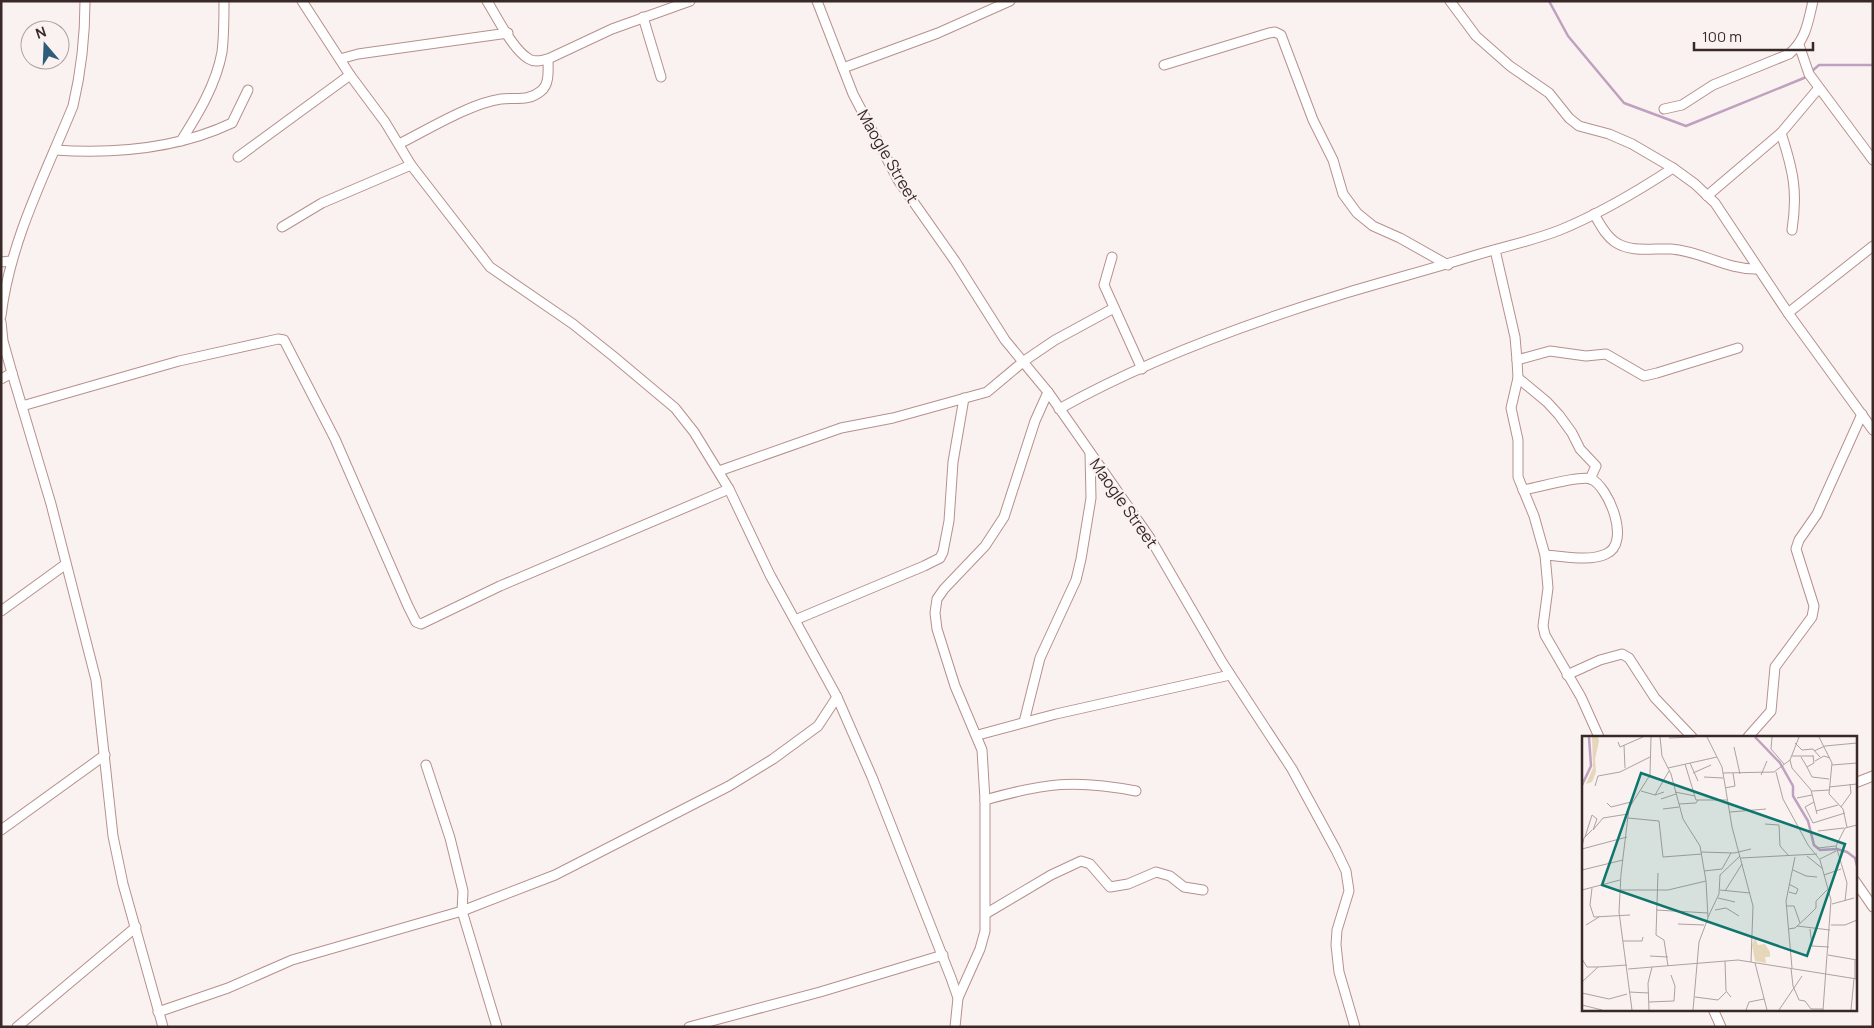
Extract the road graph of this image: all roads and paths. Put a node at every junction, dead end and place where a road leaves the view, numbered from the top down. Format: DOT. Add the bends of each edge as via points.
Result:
graph roads {
  1 [pos="85,1"];
  2 [pos="224,1"];
  3 [pos="302,1"];
  4 [pos="487,1"];
  5 [pos="690,1"];
  6 [pos="817,1"];
  7 [pos="1010,1"];
  8 [pos="1450,1"];
  9 [pos="1813,1"];
  10 [pos="643,17"];
  11 [pos="508,33"];
  12 [pos="1799,46"];
  13 [pos="340,59"];
  14 [pos="548,59"];
  15 [pos="1164,65"];
  16 [pos="843,68"];
  17 [pos="350,75"];
  18 [pos="661,76"];
  19 [pos="1818,88"];
  20 [pos="248,90"];
  21 [pos="1664,109"];
  22 [pos="1781,133"];
  23 [pos="181,141"];
  24 [pos="399,144"];
  25 [pos="55,150"];
  26 [pos="238,157"];
  27 [pos="1873,160"];
  28 [pos="411,165"];
  29 [pos="1673,168"];
  30 [pos="1707,196"];
  31 [pos="1594,214"];
  32 [pos="282,227"];
  33 [pos="1792,230"];
  34 [pos="1873,246"];
  35 [pos="1495,250"];
  36 [pos="1112,257"];
  37 [pos="11,261"];
  38 [pos="1,262"];
  39 [pos="1448,265"];
  40 [pos="1757,269"];
  41 [pos="1114,308"];
  42 [pos="1788,314"];
  43 [pos="1,316"];
  44 [pos="1,322"];
  45 [pos="1738,348"];
  46 [pos="1517,360"];
  47 [pos="1024,361"];
  48 [pos="1142,369"];
  49 [pos="12,373"];
  50 [pos="1,378"];
  51 [pos="1518,378"];
  52 [pos="1048,392"];
  53 [pos="964,398"];
  54 [pos="22,406"];
  55 [pos="1060,409"];
  56 [pos="1862,414"];
  57 [pos="1873,430"];
  58 [pos="1090,453"];
  59 [pos="719,471"];
  60 [pos="1590,479"];
  61 [pos="729,489"];
  62 [pos="1523,490"];
  63 [pos="1545,555"];
  64 [pos="66,564"];
  65 [pos="1,611"];
  66 [pos="794,620"];
  67 [pos="1230,675"];
  68 [pos="1567,675"];
  69 [pos="837,697"];
  70 [pos="1024,722"];
  71 [pos="978,735"];
  72 [pos="1598,736"];
  73 [pos="1691,736"];
  74 [pos="1749,736"];
  75 [pos="105,755"];
  76 [pos="426,765"];
  77 [pos="1873,776"];
  78 [pos="1856,783"];
  79 [pos="1136,791"];
  80 [pos="985,800"];
  81 [pos="1,830"];
  82 [pos="1856,882"];
  83 [pos="1203,890"];
  84 [pos="1873,907"];
  85 [pos="462,911"];
  86 [pos="987,913"];
  87 [pos="136,928"];
  88 [pos="943,955"];
  89 [pos="958,998"];
  90 [pos="1714,1010"];
  91 [pos="158,1012"];
  92 [pos="17,1027"];
  93 [pos="163,1027"];
  94 [pos="497,1027"];
  95 [pos="689,1027"];
  96 [pos="955,1027"];
  97 [pos="1355,1027"];
  98 [pos="1722,1027"];
  1 -- 25 [label="street" via="78,83 73,106"];
  2 -- 23 [label="street" via="222,52 196,116"];
  3 -- 13 [label="street"];
  4 -- 11 [label="street"];
  5 -- 10 [label="street"];
  6 -- 16 [label="street, Maogle Street"];
  7 -- 16 [label="street" via="938,33"];
  8 -- 29 [label="street" via="1476,36 1510,66 1549,93 1579,126 1632,144"];
  9 -- 12 [label="street"];
  10 -- 14 [label="street"];
  10 -- 18 [label="street"];
  11 -- 13 [label="street"];
  11 -- 14 [label="street" via="519,51 530,60"];
  12 -- 19 [label="street" via="1806,69"];
  12 -- 21 [label="street" via="1789,54 1713,85 1688,103"];
  13 -- 17 [label="street"];
  14 -- 24 [label="street" via="547,83 542,91 528,98 484,103"];
  15 -- 39 [label="street" via="1269,32 1281,35 1348,202 1373,226"];
  16 -- 47 [label="street, Maogle Street" via="898,180 1005,340"];
  17 -- 24 [label="street"];
  17 -- 26 [label="street"];
  19 -- 22 [label="street"];
  19 -- 27 [label="street"];
  20 -- 23 [label="street" via="232,123"];
  22 -- 30 [label="street"];
  22 -- 33 [label="street" via="1793,171 1796,205"];
  23 -- 25 [label="street" via="110,151"];
  24 -- 28 [label="street"];
  25 -- 37 [label="street" via="33,198"];
  28 -- 32 [label="street" via="322,203"];
  28 -- 59 [label="street" via="490,267 579,329 675,408"];
  29 -- 30 [label="street"];
  29 -- 31 [label="street"];
  30 -- 40 [label="street" via="1727,220"];
  31 -- 35 [label="street" via="1560,230"];
  31 -- 40 [label="street" via="1609,237 1627,248 1672,249 1697,254 1731,267"];
  34 -- 42 [label="street"];
  35 -- 39 [label="street"];
  35 -- 46 [label="street" via="1515,337"];
  36 -- 41 [label="street" via="1104,285"];
  37 -- 38 [label="street"];
  37 -- 43 [label="street"];
  39 -- 48 [label="street" via="1299,309"];
  40 -- 42 [label="street"];
  41 -- 47 [label="street"];
  41 -- 48 [label="street"];
  42 -- 56 [label="street"];
  44 -- 49 [label="street"];
  45 -- 46 [label="street" via="1644,376 1606,354 1586,356 1550,351"];
  46 -- 51 [label="street"];
  47 -- 52 [label="street, Maogle Street"];
  47 -- 53 [label="street" via="994,388"];
  48 -- 55 [label="street"];
  49 -- 50 [label="street"];
  49 -- 54 [label="street"];
  51 -- 60 [label="street" via="1548,402 1567,425 1580,449 1596,466"];
  51 -- 62 [label="street" via="1512,408 1518,440 1518,477"];
  52 -- 55 [label="street, Maogle Street"];
  52 -- 71 [label="street" via="1035,421 1004,517 985,546 937,599 937,629 955,686"];
  53 -- 59 [label="street" via="893,418 841,428"];
  53 -- 66 [label="street" via="952,462 949,522 940,558"];
  54 -- 61 [label="street" via="179,360 284,340 331,431 408,606 416,622 421,624 500,586"];
  54 -- 64 [label="street"];
  55 -- 58 [label="street, Maogle Street"];
  56 -- 57 [label="street"];
  56 -- 74 [label="street" via="1817,514 1796,549 1814,606 1812,617 1775,667 1771,711"];
  58 -- 67 [label="street, Maogle Street" via="1150,538"];
  58 -- 70 [label="street" via="1091,498 1082,559 1076,580 1040,658"];
  59 -- 61 [label="street"];
  60 -- 62 [label="street"];
  60 -- 63 [label="street" via="1610,503 1620,536 1616,547 1593,557"];
  61 -- 66 [label="street"];
  62 -- 63 [label="street" via="1537,523"];
  63 -- 68 [label="street" via="1548,588 1543,626"];
  64 -- 65 [label="street"];
  64 -- 75 [label="street" via="96,680"];
  66 -- 69 [label="street"];
  67 -- 70 [label="street"];
  67 -- 97 [label="street, Maogle Street" via="1292,769 1346,871 1349,891 1337,930 1336,945 1339,972"];
  68 -- 72 [label="street"];
  68 -- 73 [label="street" via="1622,654 1629,658 1656,698"];
  69 -- 85 [label="street" via="818,726 729,786 555,875"];
  69 -- 88 [label="street" via="866,761"];
  70 -- 71 [label="street"];
  71 -- 80 [label="street" via="984,765"];
  75 -- 81 [label="street"];
  75 -- 87 [label="street" via="113,836"];
  76 -- 85 [label="street" via="463,890"];
  77 -- 78 [label="street"];
  79 -- 80 [label="street" via="1102,784 1053,783"];
  80 -- 86 [label="street"];
  82 -- 84 [label="street"];
  83 -- 86 [label="street" via="1184,887 1170,876 1156,872 1128,884 1110,887 1090,864 1081,861"];
  85 -- 91 [label="street" via="292,960 228,988"];
  85 -- 94 [label="street"];
  86 -- 89 [label="street" via="980,950"];
  87 -- 91 [label="street"];
  87 -- 92 [label="street"];
  88 -- 89 [label="street"];
  88 -- 95 [label="street"];
  89 -- 96 [label="street"];
  90 -- 98 [label="street"];
  91 -- 93 [label="street"];
}
